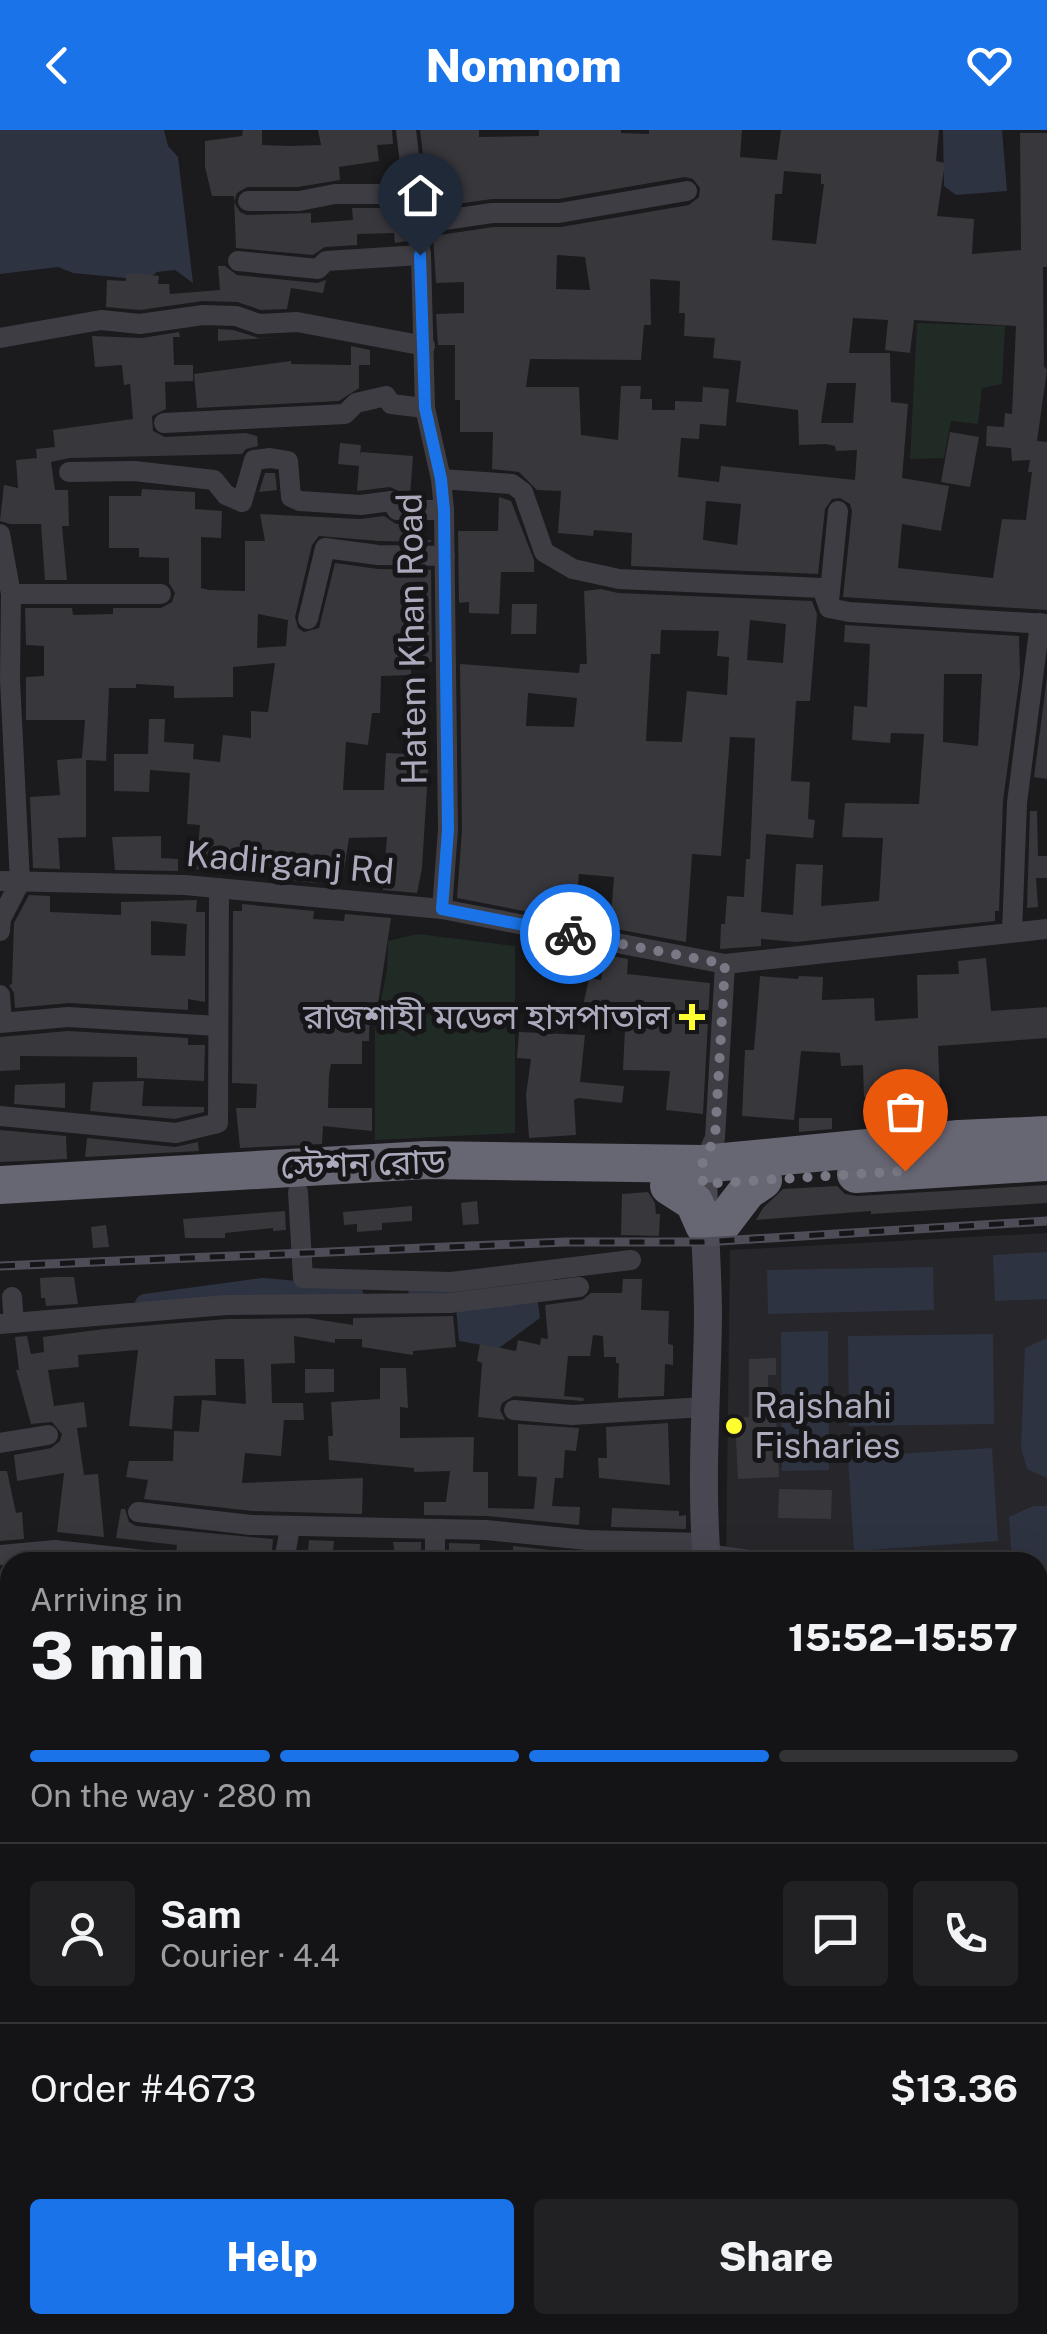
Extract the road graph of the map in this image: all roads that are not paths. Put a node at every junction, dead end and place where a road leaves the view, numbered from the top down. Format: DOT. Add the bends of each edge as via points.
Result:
graph roads {
  1 [pos="406,130"];
  2 [pos="687,191"];
  3 [pos="414,194"];
  4 [pos="248,201"];
  5 [pos="418,224"];
  6 [pos="420,255"];
  7 [pos="238,261"];
  8 [pos="0,338"];
  9 [pos="426,346"];
  10 [pos="425,408"];
  11 [pos="164,422"];
  12 [pos="69,472"];
  13 [pos="441,479"];
  14 [pos="444,510"];
  15 [pos="838,511"];
  16 [pos="0,534"];
  17 [pos="445,556"];
  18 [pos="12,594"];
  19 [pos="161,594"];
  20 [pos="829,608"];
  21 [pos="308,618"];
  22 [pos="1044,623"];
  23 [pos="6,718"];
  24 [pos="10,881"];
  25 [pos="219,888"];
  26 [pos="442,909"];
  27 [pos="1047,929"];
  28 [pos="0,931"];
  29 [pos="1012,932"];
  30 [pos="725,964"];
  31 [pos="0,994"];
  32 [pos="1,1022"];
  33 [pos="218,1026"];
  34 [pos="0,1116"];
  35 [pos="1047,1135"];
  36 [pos="1047,1162"];
  37 [pos="707,1169"];
  38 [pos="763,1180"];
  39 [pos="0,1185"];
  40 [pos="298,1192"];
  41 [pos="0,1210"];
  42 [pos="712,1225"];
  43 [pos="632,1260"];
  44 [pos="579,1287"];
  45 [pos="450,1292"];
  46 [pos="383,1293"];
  47 [pos="12,1297"];
  48 [pos="7,1324"];
  49 [pos="705,1407"];
  50 [pos="514,1410"];
  51 [pos="48,1435"];
  52 [pos="0,1443"];
  53 [pos="138,1512"];
  54 [pos="290,1527"];
  55 [pos="435,1530"];
  56 [pos="33,1552"];
  57 [pos="73,1552"];
  58 [pos="286,1552"];
  59 [pos="435,1552"];
  60 [pos="694,1552"];
  61 [pos="706,1552"];
  1 -- 3 [label="street, Hatem Khan Road"];
  2 -- 5 [label="street" via="559,213"];
  3 -- 4 [label="street"];
  3 -- 5 [label="street, Hatem Khan Road"];
  5 -- 6 [label="street, Hatem Khan Road"];
  6 -- 7 [label="street" via="326,261 318,269"];
  6 -- 9 [label="street, Hatem Khan Road"];
  8 -- 9 [label="street" via="102,320 140,324 203,315 297,322"];
  9 -- 10 [label="street, Hatem Khan Road"];
  10 -- 11 [label="street" via="390,404 386,396 356,403 345,414"];
  10 -- 13 [label="street, Hatem Khan Road"];
  12 -- 14 [label="street" via="134,470 214,480 242,502 254,460 270,458 288,461 291,497 300,500"];
  13 -- 14 [label="street, Hatem Khan Road"];
  13 -- 20 [label="street" via="512,484 523,492 544,552 573,569 619,579 822,588"];
  14 -- 17 [label="street, Hatem Khan Road"];
  15 -- 20 [label="street"];
  16 -- 18 [label="street"];
  17 -- 21 [label="street" via="325,548"];
  17 -- 26 [label="street, Hatem Khan Road" via="448,830"];
  18 -- 19 [label="street"];
  18 -- 23 [label="street"];
  20 -- 22 [label="street"];
  22 -- 29 [label="street" via="1016,803"];
  23 -- 24 [label="street"];
  24 -- 25 [label="street, Kadirganj Rd"];
  24 -- 28 [label="street"];
  25 -- 26 [label="street, Kadirganj Rd"];
  25 -- 33 [label="street"];
  26 -- 30 [label="street, Kadirganj Rd"];
  27 -- 29 [label="street, Kadirganj Rd"];
  29 -- 30 [label="street, Kadirganj Rd"];
  30 -- 37 [label="street"];
  31 -- 32 [label="street"];
  32 -- 33 [label="street" via="68,1016"];
  33 -- 34 [label="street" via="218,1124 176,1133"];
  35 -- 37 [label="highway"];
  36 -- 38 [label="highway"];
  37 -- 38 [label="highway"];
  37 -- 39 [label="highway, স্টেশন রোড" via="426,1160"];
  37 -- 40 [label="highway, স্টেশন রোড"];
  37 -- 42 [label="street"];
  37 -- 42 [label="highway" via="694,1202"];
  38 -- 42 [label="highway"];
  40 -- 41 [label="highway, স্টেশন রোড"];
  40 -- 46 [label="street" via="303,1278"];
  42 -- 49 [label="street"];
  43 -- 45 [label="street"];
  44 -- 45 [label="street"];
  45 -- 46 [label="street"];
  46 -- 48 [label="street"];
  47 -- 48 [label="street"];
  49 -- 50 [label="street" via="572,1415"];
  49 -- 61 [label="street"];
  51 -- 52 [label="street"];
  53 -- 54 [label="street"];
  54 -- 55 [label="street"];
  54 -- 58 [label="street"];
  55 -- 59 [label="street"];
  55 -- 60 [label="street"];
  56 -- 57 [label="street"];
}
